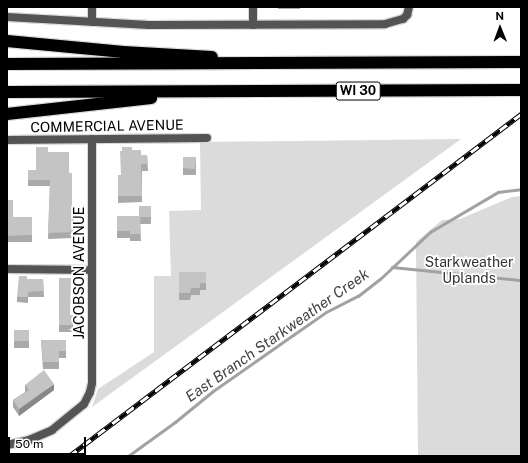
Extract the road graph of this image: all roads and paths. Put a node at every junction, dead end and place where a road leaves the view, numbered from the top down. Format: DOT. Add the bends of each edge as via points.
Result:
graph roads {
  1 [pos="92,7"];
  2 [pos="253,7"];
  3 [pos="408,11"];
  4 [pos="7,17"];
  5 [pos="92,22"];
  6 [pos="253,25"];
  7 [pos="7,41"];
  8 [pos="521,62"];
  9 [pos="281,63"];
  10 [pos="7,64"];
  11 [pos="521,90"];
  12 [pos="214,91"];
  13 [pos="7,92"];
  14 [pos="7,114"];
  15 [pos="207,138"];
  16 [pos="92,139"];
  17 [pos="7,140"];
  18 [pos="7,269"];
  19 [pos="92,270"];
  20 [pos="7,445"];
  1 -- 5 [label="street"];
  2 -- 6 [label="street"];
  3 -- 6 [label="street" via="396,22 385,24"];
  4 -- 5 [label="street"];
  5 -- 6 [label="street"];
  7 -- 9 [label="highway"];
  8 -- 9 [label="highway, WI 30"];
  9 -- 10 [label="highway, WI 30"];
  11 -- 12 [label="highway, WI 30"];
  12 -- 13 [label="highway, WI 30"];
  12 -- 14 [label="highway"];
  15 -- 16 [label="street, COMMERCIAL AVENUE"];
  16 -- 17 [label="street, COMMERCIAL AVENUE"];
  16 -- 19 [label="street, JACOBSON AVENUE"];
  18 -- 19 [label="street"];
  19 -- 20 [label="street, JACOBSON AVENUE" via="92,384 87,400 52,430 29,440"];
}
